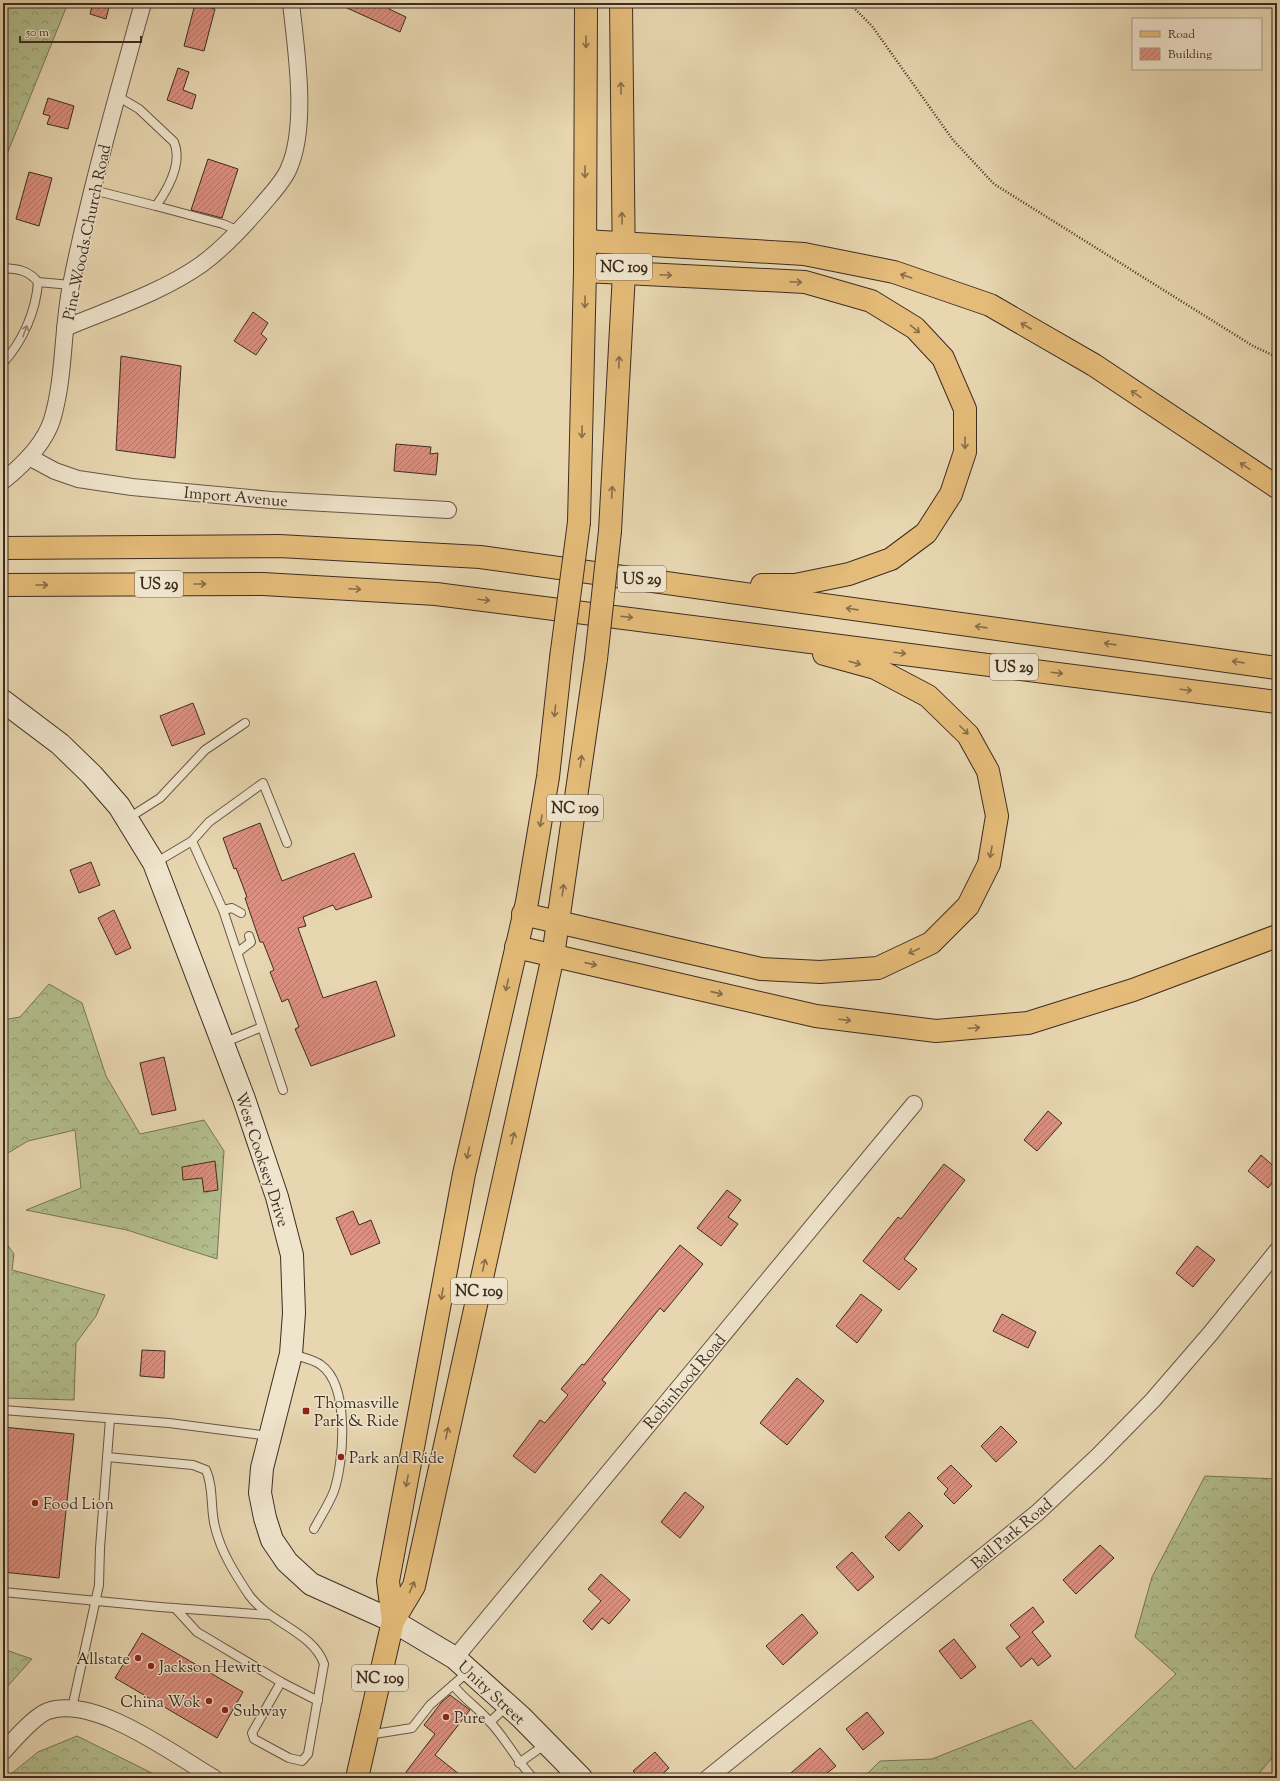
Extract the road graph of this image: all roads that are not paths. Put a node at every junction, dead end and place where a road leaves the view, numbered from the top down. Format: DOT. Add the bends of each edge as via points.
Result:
graph roads {
  1 [pos="143,3"];
  2 [pos="291,3"];
  3 [pos="586,3"];
  4 [pos="620,3"];
  5 [pos="117,96"];
  6 [pos="93,190"];
  7 [pos="156,206"];
  8 [pos="239,231"];
  9 [pos="585,241"];
  10 [pos="623,243"];
  11 [pos="3,268"];
  12 [pos="585,271"];
  13 [pos="624,273"];
  14 [pos="38,282"];
  15 [pos="71,285"];
  16 [pos="64,328"];
  17 [pos="3,363"];
  18 [pos="29,457"];
  19 [pos="4,478"];
  20 [pos="1277,487"];
  21 [pos="448,510"];
  22 [pos="3,548"];
  23 [pos="3,585"];
  24 [pos="696,587"];
  25 [pos="750,633"];
  26 [pos="1277,668"];
  27 [pos="3,701"];
  28 [pos="1277,702"];
  29 [pos="246,723"];
  30 [pos="126,819"];
  31 [pos="192,841"];
  32 [pos="287,842"];
  33 [pos="154,863"];
  34 [pos="223,910"];
  35 [pos="241,913"];
  36 [pos="523,914"];
  37 [pos="559,922"];
  38 [pos="249,936"];
  39 [pos="1277,936"];
  40 [pos="516,947"];
  41 [pos="238,952"];
  42 [pos="553,956"];
  43 [pos="262,1027"];
  44 [pos="223,1043"];
  45 [pos="283,1090"];
  46 [pos="914,1104"];
  47 [pos="1277,1251"];
  48 [pos="291,1354"];
  49 [pos="3,1410"];
  50 [pos="110,1419"];
  51 [pos="269,1436"];
  52 [pos="107,1457"];
  53 [pos="314,1529"];
  54 [pos="3,1592"];
  55 [pos="96,1600"];
  56 [pos="175,1608"];
  57 [pos="269,1615"];
  58 [pos="393,1621"];
  59 [pos="462,1664"];
  60 [pos="281,1682"];
  61 [pos="453,1685"];
  62 [pos="318,1701"];
  63 [pos="508,1706"];
  64 [pos="72,1708"];
  65 [pos="490,1722"];
  66 [pos="367,1735"];
  67 [pos="547,1744"];
  68 [pos="3,1752"];
  69 [pos="519,1763"];
  70 [pos="214,1778"];
  71 [pos="357,1778"];
  72 [pos="533,1778"];
  73 [pos="581,1778"];
  74 [pos="708,1778"];
  1 -- 5 [label="street, Pine Woods Church Road"];
  2 -- 8 [label="street" via="298,79 298,126 295,147 289,169 274,191"];
  3 -- 9 [label="main road, NC 109, one-way"];
  10 -- 4 [label="main road, NC 109, one-way"];
  5 -- 6 [label="street, Pine Woods Church Road"];
  5 -- 7 [label="lane" via="139,109 155,123 174,142 177,149 176,164 167,190"];
  6 -- 7 [label="lane"];
  6 -- 15 [label="street, Pine Woods Church Road"];
  7 -- 8 [label="lane" via="223,224"];
  8 -- 16 [label="street" via="201,264 153,291"];
  9 -- 10 [label="main road"];
  9 -- 12 [label="main road, NC 109"];
  10 -- 13 [label="main road, NC 109"];
  20 -- 10 [label="main road, one-way" via="1094,365 990,305 894,272 804,254"];
  11 -- 14 [label="lane" via="21,270 32,275"];
  12 -- 13 [label="main road"];
  12 -- 36 [label="main road, NC 109, one-way, bridge" via="579,522 548,777"];
  13 -- 24 [label="main road, one-way" via="805,282 871,301 915,328 943,358 965,408 965,452 950,494 926,532 890,559 850,574 795,585"];
  37 -- 13 [label="main road, NC 109, one-way, bridge" via="596,660 610,531"];
  14 -- 15 [label="lane"];
  17 -- 14 [label="lane, one-way" via="21,340 37,297"];
  15 -- 16 [label="street, Pine Woods Church Road"];
  16 -- 18 [label="street, Pine Woods Church Road" via="52,421 43,440"];
  18 -- 19 [label="street, Pine Woods Church Road"];
  18 -- 21 [label="street, Import Avenue" via="55,471 78,479 132,487 271,500"];
  22 -- 24 [label="main road, US 29" via="279,546 472,557"];
  23 -- 25 [label="main road, US 29, one-way" via="263,584 436,594"];
  26 -- 24 [label="main road, US 29, one-way"];
  25 -- 28 [label="main road, US 29, one-way"];
  25 -- 37 [label="main road, one-way" via="875,668 928,696 968,735 988,771 997,816 989,864 968,906 931,943 878,968 820,972 761,969"];
  27 -- 30 [label="street, West Cooksey Drive" via="32,721 92,774 119,806"];
  29 -- 30 [label="lane" via="205,750 160,798"];
  30 -- 33 [label="street, West Cooksey Drive"];
  31 -- 32 [label="lane" via="208,822 262,783"];
  31 -- 33 [label="lane"];
  31 -- 34 [label="lane"];
  33 -- 44 [label="street, West Cooksey Drive"];
  34 -- 35 [label="lane" via="232,908"];
  34 -- 41 [label="lane"];
  36 -- 37 [label="main road"];
  36 -- 40 [label="main road, NC 109"];
  37 -- 42 [label="main road, NC 109"];
  38 -- 41 [label="lane" via="251,942"];
  42 -- 39 [label="main road, one-way" via="816,1016 936,1032 1028,1023 1133,990"];
  40 -- 42 [label="main road"];
  40 -- 58 [label="main road, NC 109, one-way" via="464,1174 388,1581"];
  41 -- 43 [label="lane"];
  58 -- 42 [label="main road, NC 109, one-way" via="414,1586"];
  43 -- 44 [label="lane"];
  43 -- 45 [label="lane"];
  44 -- 48 [label="street, West Cooksey Drive" via="277,1198 292,1255 294,1313"];
  46 -- 59 [label="street, Robinhood Road"];
  47 -- 74 [label="street, Ball Park Road" via="1153,1400 1042,1508"];
  48 -- 51 [label="street, West Cooksey Drive"];
  48 -- 53 [label="lane" via="320,1364 331,1376 338,1397 344,1433 341,1466 334,1492"];
  49 -- 50 [label="lane"];
  50 -- 51 [label="lane" via="169,1423"];
  50 -- 52 [label="lane"];
  51 -- 58 [label="street, West Cooksey Drive" via="260,1493 272,1540 288,1562 311,1584"];
  52 -- 55 [label="lane"];
  52 -- 57 [label="lane" via="193,1465 206,1470 211,1483 215,1528 229,1563 251,1596"];
  54 -- 55 [label="lane"];
  55 -- 56 [label="lane"];
  55 -- 64 [label="lane"];
  56 -- 57 [label="lane"];
  56 -- 60 [label="lane" via="197,1632"];
  57 -- 62 [label="lane" via="314,1646 320,1653 324,1664"];
  58 -- 59 [label="street, Unity Street"];
  58 -- 66 [label="main road, NC 109"];
  59 -- 61 [label="lane"];
  59 -- 63 [label="street, Unity Street"];
  60 -- 62 [label="lane"];
  60 -- 62 [label="lane" via="252,1733 254,1739 289,1758 302,1761 308,1754"];
  61 -- 65 [label="lane" via="462,1698"];
  61 -- 66 [label="lane" via="430,1705 412,1728"];
  63 -- 65 [label="lane"];
  63 -- 67 [label="street, Unity Street"];
  64 -- 68 [label="street" via="47,1711 27,1726"];
  64 -- 70 [label="street" via="104,1716 137,1732"];
  65 -- 69 [label="lane"];
  66 -- 71 [label="main road, NC 109"];
  67 -- 69 [label="lane"];
  67 -- 73 [label="street, Unity Street"];
  69 -- 72 [label="lane"];
}
